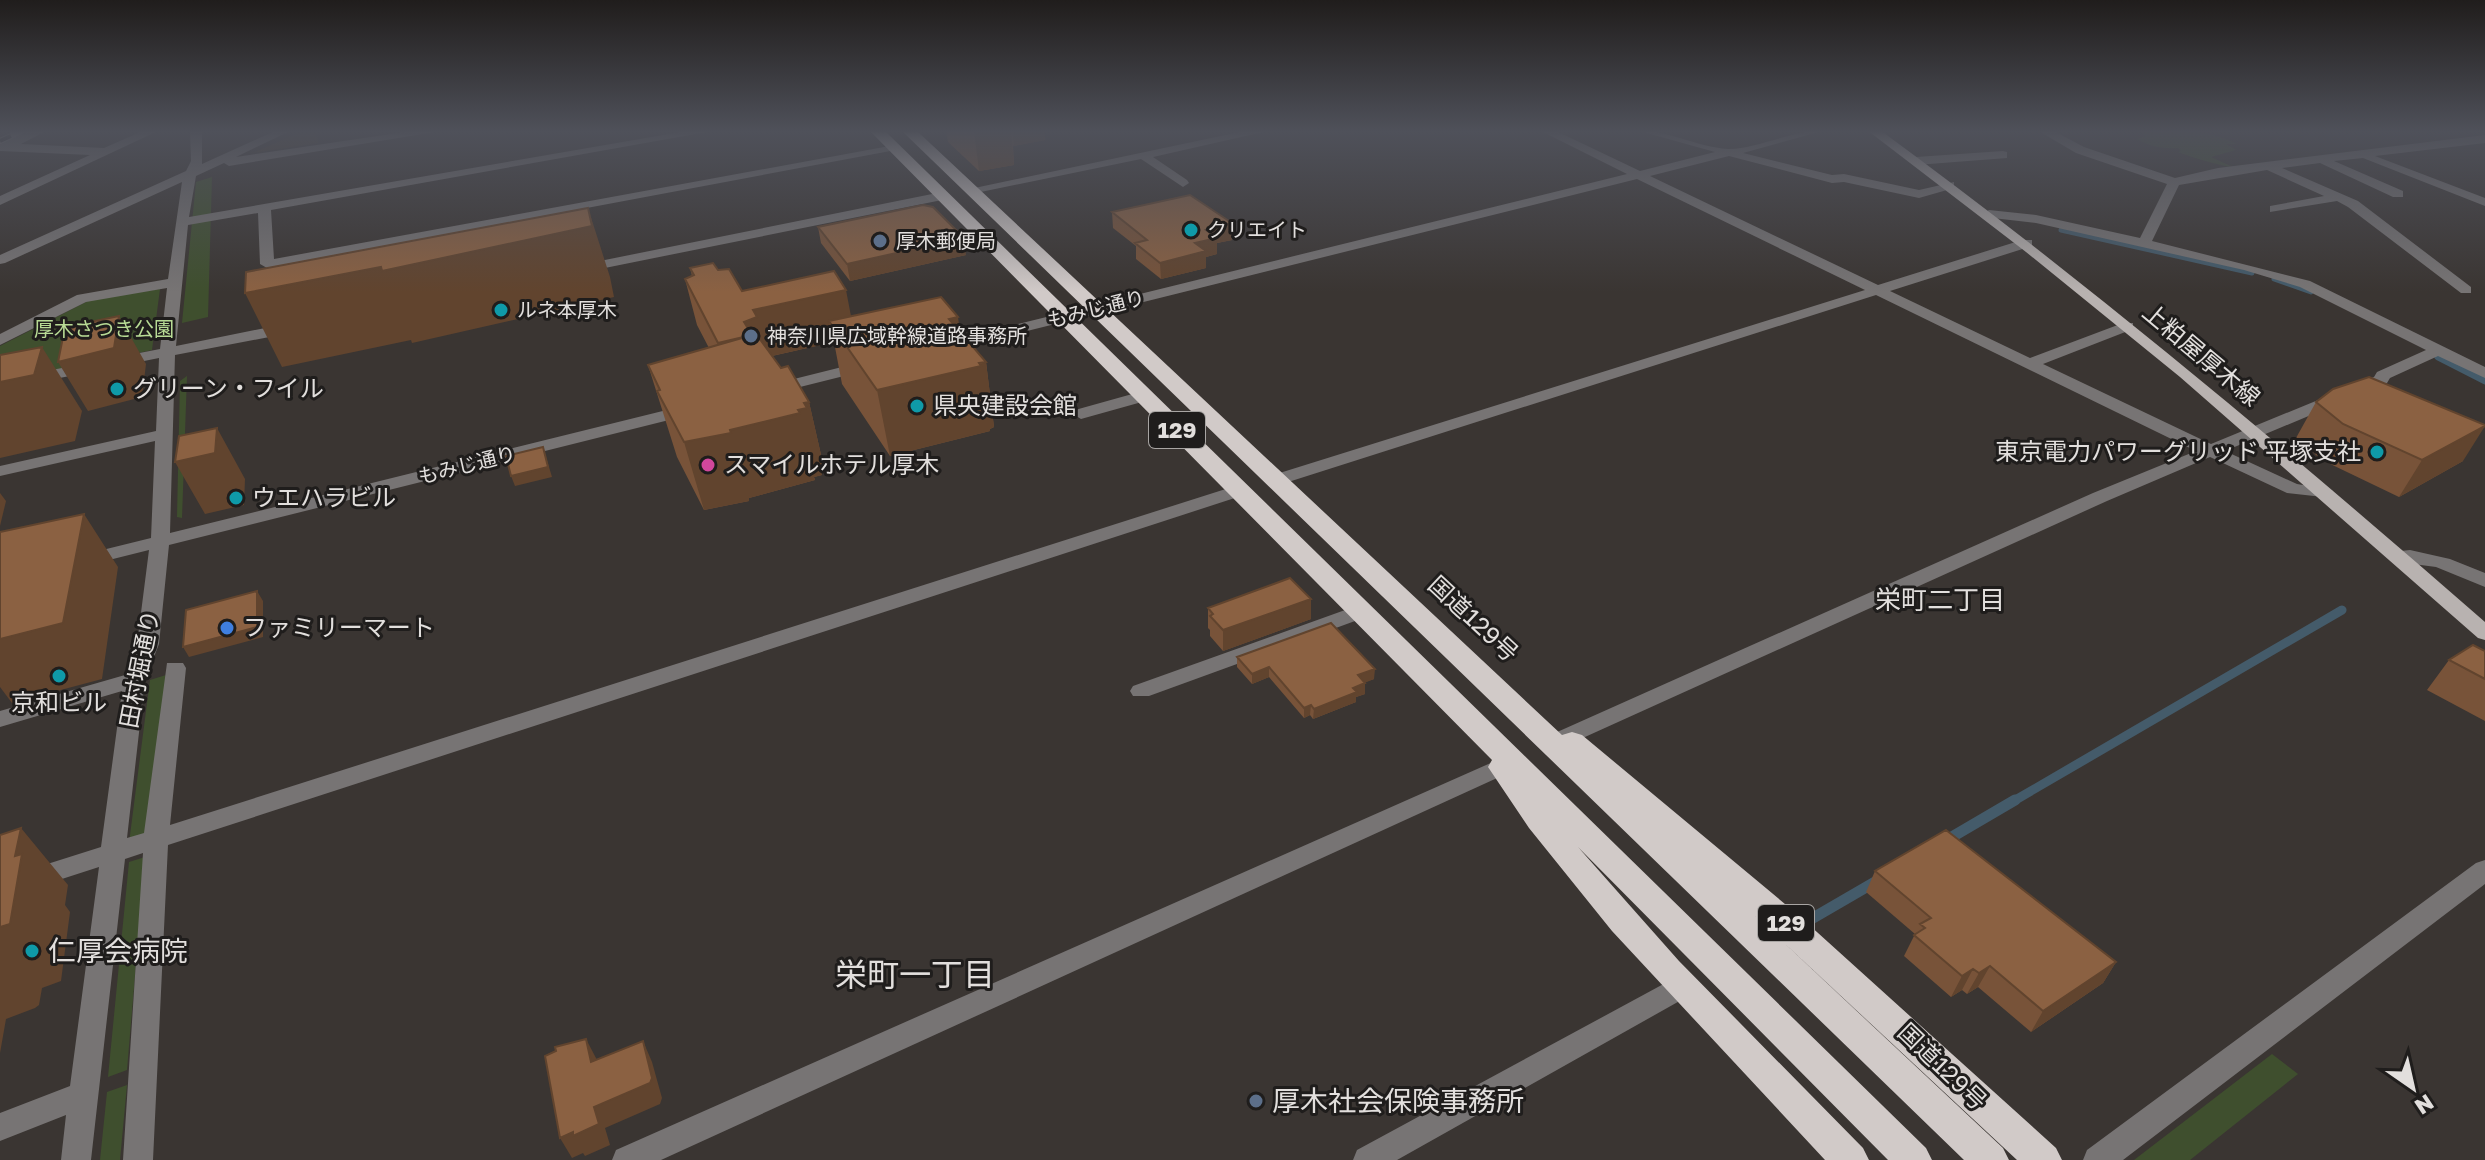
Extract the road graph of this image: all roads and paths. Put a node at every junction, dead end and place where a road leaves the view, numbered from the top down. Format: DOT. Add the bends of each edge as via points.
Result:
graph roads {
  1 [pos="37,184"];
  2 [pos="173,184"];
  3 [pos="188,184"];
  4 [pos="397,184"];
  5 [pos="703,184"];
  6 [pos="930,184"];
  7 [pos="965,184"];
  8 [pos="1000,184"];
  9 [pos="1599,184"];
  10 [pos="1655,184"];
  11 [pos="1873,184"];
  12 [pos="2173,184"];
  13 [pos="2309,184"];
  14 [pos="2375,184"];
  15 [pos="2441,184"];
  16 [pos="1950,185"];
  17 [pos="2485,189"];
  18 [pos="971,190"];
  19 [pos="2465,193"];
  20 [pos="2398,194"];
  21 [pos="942,196"];
  22 [pos="2340,197"];
  23 [pos="0,201"];
  24 [pos="2485,202"];
  25 [pos="264,207"];
  26 [pos="2275,209"];
  27 [pos="1989,214"];
  28 [pos="182,222"];
  29 [pos="2027,243"];
  30 [pos="2144,244"];
  31 [pos="0,247"];
  32 [pos="23,250"];
  33 [pos="0,260"];
  34 [pos="561,273"];
  35 [pos="175,282"];
  36 [pos="2440,283"];
  37 [pos="1874,289"];
  38 [pos="1096,309"];
  39 [pos="1063,317"];
  40 [pos="299,326"];
  41 [pos="2128,326"];
  42 [pos="0,340"];
  43 [pos="2439,350"];
  44 [pos="925,351"];
  45 [pos="167,353"];
  46 [pos="879,363"];
  47 [pos="2029,364"];
  48 [pos="2485,373"];
  49 [pos="0,385"];
  50 [pos="757,393"];
  51 [pos="1143,396"];
  52 [pos="712,404"];
  53 [pos="1081,414"];
  54 [pos="2253,433"];
  55 [pos="164,434"];
  56 [pos="2211,451"];
  57 [pos="0,471"];
  58 [pos="1276,480"];
  59 [pos="1238,491"];
  60 [pos="2325,494"];
  61 [pos="160,541"];
  62 [pos="2398,556"];
  63 [pos="58,567"];
  64 [pos="2485,581"];
  65 [pos="1359,612"];
  66 [pos="2485,633"];
  67 [pos="175,668"];
  68 [pos="134,680"];
  69 [pos="1141,691"];
  70 [pos="0,719"];
  71 [pos="1560,740"];
  72 [pos="1507,764"];
  73 [pos="156,840"];
  74 [pos="111,853"];
  75 [pos="2485,870"];
  76 [pos="0,889"];
  77 [pos="1682,986"];
  78 [pos="83,1095"];
  79 [pos="0,1127"];
  80 [pos="76,1160"];
  81 [pos="138,1160"];
  82 [pos="627,1160"];
  83 [pos="1368,1160"];
  84 [pos="1850,1160"];
  85 [pos="1913,1160"];
  86 [pos="1990,1160"];
  87 [pos="2043,1160"];
  88 [pos="2098,1160"];
  1 -- 23 [label="street"];
  2 -- 32 [label="street"];
  3 -- 28 [label="street, 田村堀通り"];
  4 -- 25 [label="street"];
  5 -- 25 [label="street" via="267,264"];
  6 -- 21 [label="highway, 129"];
  7 -- 18 [label="highway, 国道129号 / 129"];
  8 -- 18 [label="street"];
  9 -- 38 [label="street, もみじ通り"];
  10 -- 37 [label="street"];
  11 -- 16 [label="street" via="1919,194"];
  12 -- 30 [label="street"];
  13 -- 22 [label="street"];
  14 -- 20 [label="street"];
  15 -- 19 [label="street"];
  16 -- 27 [label="main road, 上粕屋厚木線"];
  17 -- 19 [label="street"];
  18 -- 38 [label="highway, 国道129号 / 129"];
  19 -- 24 [label="street"];
  21 -- 34 [label="street"];
  21 -- 39 [label="highway, 129"];
  22 -- 26 [label="street"];
  22 -- 36 [label="street" via="2461,287"];
  25 -- 28 [label="street"];
  27 -- 29 [label="main road, 上粕屋厚木線"];
  27 -- 30 [label="street" via="2036,219"];
  28 -- 35 [label="street, 田村堀通り"];
  29 -- 37 [label="street"];
  29 -- 41 [label="main road, 上粕屋厚木線"];
  30 -- 43 [label="street" via="2305,284"];
  31 -- 32 [label="street"];
  32 -- 33 [label="street"];
  35 -- 42 [label="street" via="82,298"];
  35 -- 45 [label="street, 田村堀通り"];
  37 -- 47 [label="street"];
  37 -- 58 [label="street"];
  38 -- 39 [label="street, もみじ通り"];
  38 -- 58 [label="highway, 国道129号 / 129"];
  39 -- 44 [label="street, もみじ通り"];
  39 -- 51 [label="highway, 129"];
  40 -- 45 [label="street"];
  41 -- 47 [label="street"];
  41 -- 54 [label="main road, 上粕屋厚木線"];
  43 -- 48 [label="street"];
  43 -- 54 [label="street"];
  45 -- 49 [label="street"];
  45 -- 55 [label="street, 田村堀通り"];
  46 -- 50 [label="street"];
  47 -- 56 [label="street"];
  51 -- 53 [label="street"];
  51 -- 59 [label="highway, 129"];
  52 -- 61 [label="street, もみじ通り"];
  54 -- 56 [label="street"];
  54 -- 60 [label="main road, 上粕屋厚木線"];
  55 -- 57 [label="street"];
  55 -- 61 [label="street, 田村堀通り"];
  56 -- 60 [label="street" via="2293,489"];
  56 -- 71 [label="street"];
  58 -- 71 [label="highway, 国道129号 / 129" via="1513,704"];
  59 -- 65 [label="highway, 129"];
  59 -- 73 [label="street"];
  60 -- 62 [label="main road, 上粕屋厚木線"];
  61 -- 63 [label="street, もみじ通り"];
  61 -- 68 [label="street, 田村堀通り" via="148,644"];
  62 -- 64 [label="street" via="2441,560"];
  62 -- 66 [label="main road, 上粕屋厚木線"];
  65 -- 69 [label="street"];
  65 -- 72 [label="highway, 129"];
  67 -- 73 [label="street"];
  68 -- 70 [label="street"];
  68 -- 74 [label="street, 田村堀通り"];
  71 -- 86 [label="highway, 国道129号 / 129"];
  71 -- 87 [label="highway, 129" via="1786,923"];
  72 -- 77 [label="highway, 129" via="1542,826"];
  72 -- 82 [label="street"];
  72 -- 85 [label="highway, 129"];
  73 -- 74 [label="street"];
  73 -- 81 [label="street"];
  74 -- 76 [label="street"];
  74 -- 78 [label="street, 田村堀通り"];
  75 -- 88 [label="street"];
  77 -- 83 [label="street"];
  77 -- 84 [label="highway, 129"];
  78 -- 79 [label="street"];
  78 -- 80 [label="street, 田村堀通り"];
}
